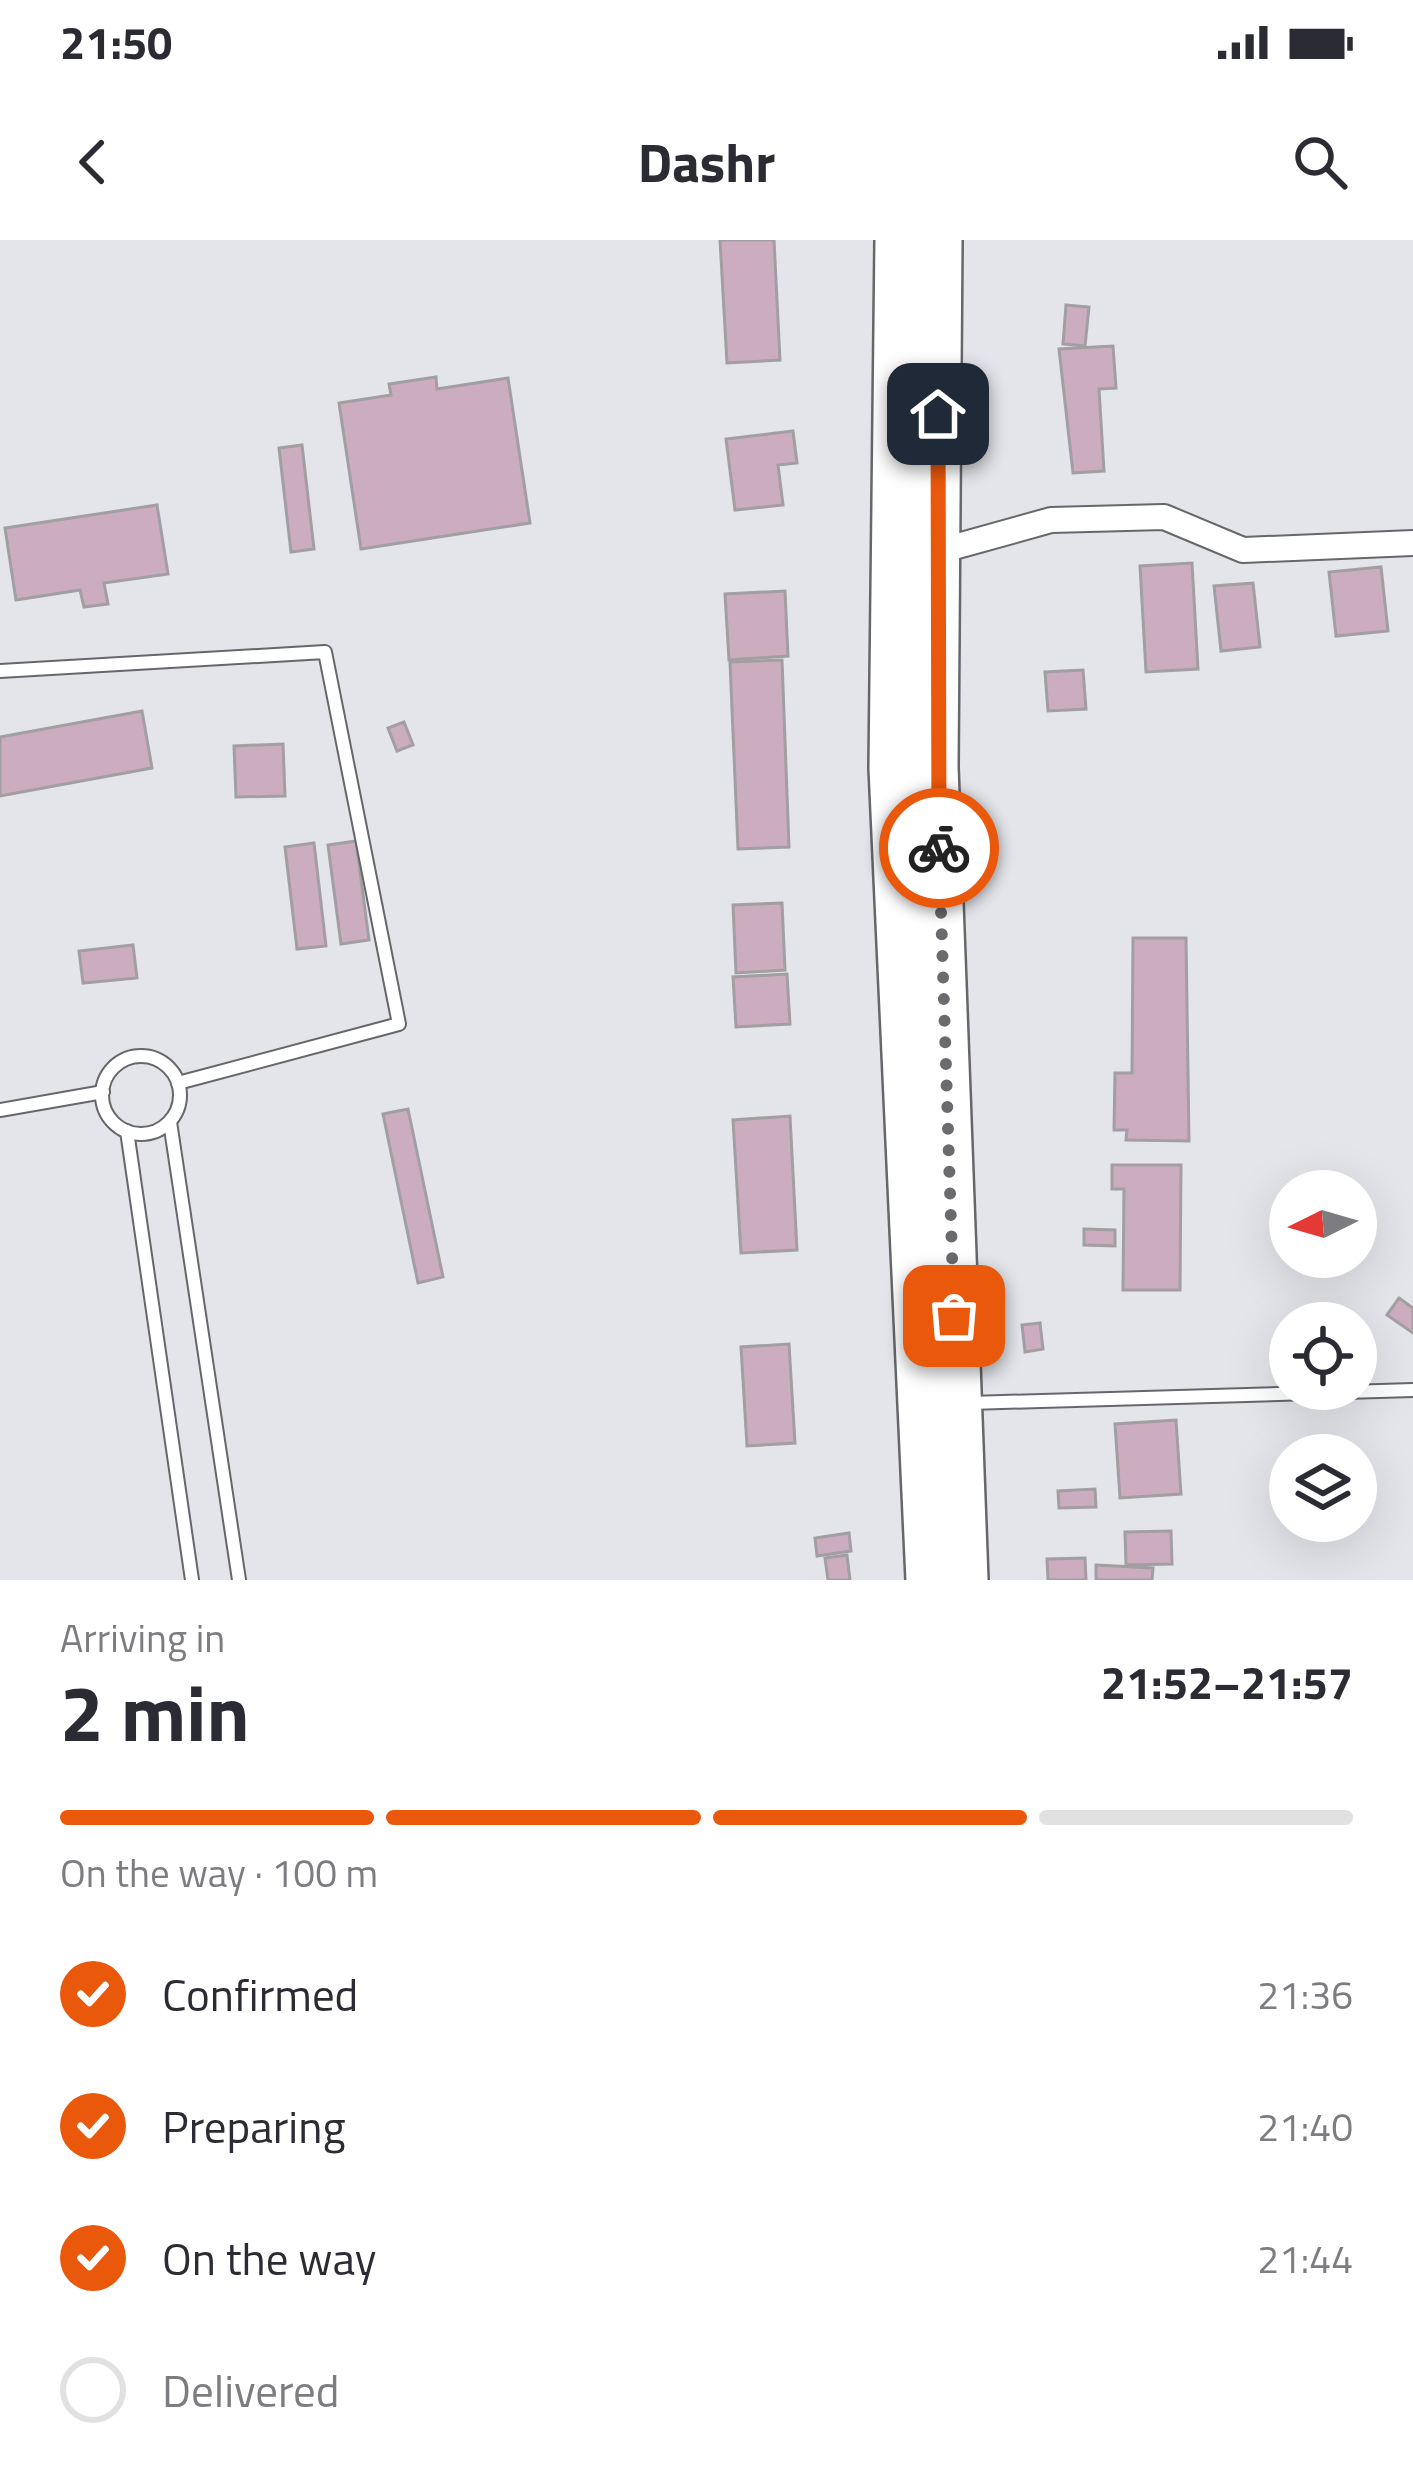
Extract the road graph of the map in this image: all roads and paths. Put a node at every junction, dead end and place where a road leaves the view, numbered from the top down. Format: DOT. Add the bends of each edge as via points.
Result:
graph roads {
  1 [pos="898,240"];
  2 [pos="939,240"];
  3 [pos="1413,543"];
  4 [pos="936,552"];
  5 [pos="0,671"];
  6 [pos="178,1083"];
  7 [pos="103,1092"];
  8 [pos="0,1110"];
  9 [pos="170,1122"];
  10 [pos="127,1131"];
  11 [pos="1413,1390"];
  12 [pos="957,1404"];
  13 [pos="192,1580"];
  14 [pos="239,1580"];
  15 [pos="929,1580"];
  16 [pos="965,1580"];
  1 -- 15 [label="highway" via="892,768"];
  2 -- 4 [label="highway"];
  3 -- 4 [label="street" via="1243,550 1164,517 1051,520"];
  4 -- 12 [label="highway" via="935,767"];
  5 -- 6 [label="lane" via="325,652 399,1024"];
  6 -- 7 [label="lane" via="163,1063 137,1056 113,1068"];
  6 -- 9 [label="lane"];
  7 -- 8 [label="lane"];
  7 -- 10 [label="lane" via="109,1116"];
  9 -- 10 [label="lane" via="157,1131"];
  9 -- 14 [label="lane"];
  10 -- 13 [label="lane"];
  11 -- 12 [label="lane"];
  12 -- 16 [label="highway"];
}
